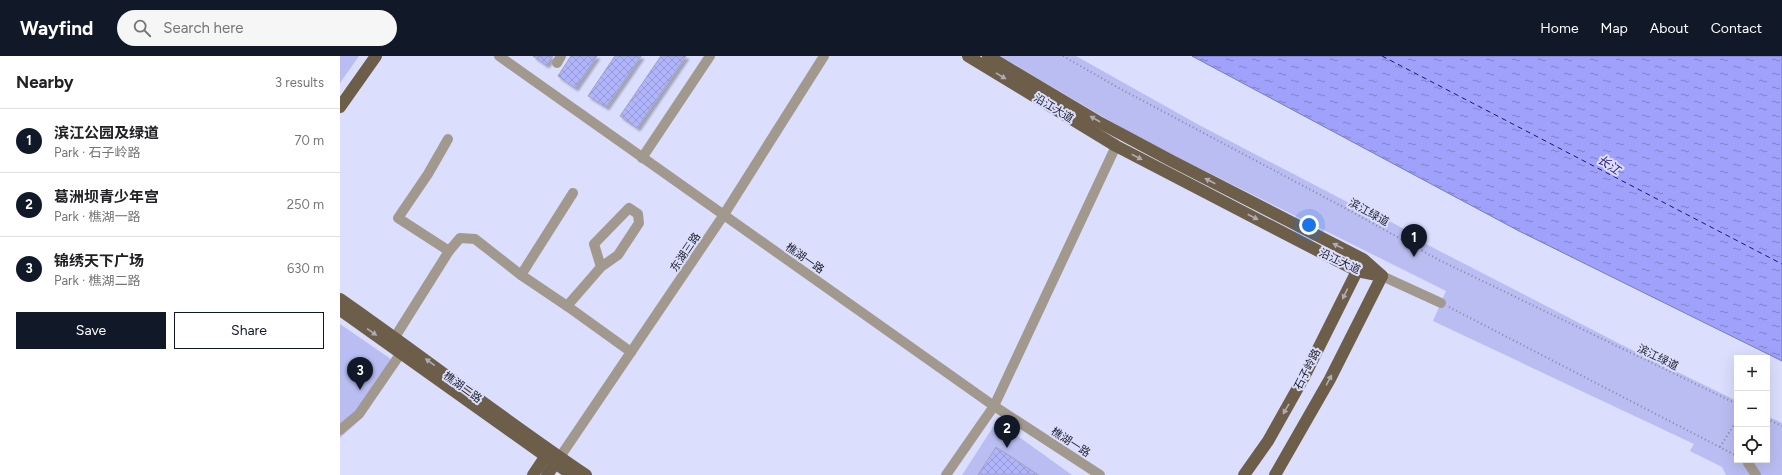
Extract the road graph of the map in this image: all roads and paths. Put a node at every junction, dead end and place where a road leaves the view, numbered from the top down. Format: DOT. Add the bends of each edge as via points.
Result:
graph roads {
  1 [pos="376,56"];
  2 [pos="499,56"];
  3 [pos="824,56"];
  4 [pos="968,56"];
  5 [pos="988,56"];
  6 [pos="1063,56"];
  7 [pos="706,57"];
  8 [pos="340,107"];
  9 [pos="448,140"];
  10 [pos="1116,146"];
  11 [pos="642,158"];
  12 [pos="573,193"];
  13 [pos="724,216"];
  14 [pos="449,251"];
  15 [pos="1363,259"];
  16 [pos="601,267"];
  17 [pos="1357,271"];
  18 [pos="521,275"];
  19 [pos="1382,276"];
  20 [pos="340,299"];
  21 [pos="1441,303"];
  22 [pos="567,306"];
  23 [pos="340,310"];
  24 [pos="394,337"];
  25 [pos="631,352"];
  26 [pos="401,353"];
  27 [pos="1734,403"];
  28 [pos="994,406"];
  29 [pos="1770,420"];
  30 [pos="1734,425"];
  31 [pos="1782,426"];
  32 [pos="340,430"];
  33 [pos="1720,447"];
  34 [pos="1734,454"];
  35 [pos="552,457"];
  36 [pos="1748,463"];
  37 [pos="533,475"];
  38 [pos="547,475"];
  39 [pos="572,475"];
  40 [pos="586,475"];
  41 [pos="946,475"];
  42 [pos="1100,475"];
  43 [pos="1244,475"];
  44 [pos="1275,475"];
  45 [pos="1756,475"];
  1 -- 8 [label="main road"];
  2 -- 11 [label="street, 樵湖一路"];
  3 -- 13 [label="street, 东湖三路"];
  4 -- 10 [label="main road, 沿江大道, one-way"];
  15 -- 5 [label="main road, 沿江大道, one-way" via="1170,160"];
  6 -- 27 [label="path, 滨江绿道" via="1440,260"];
  7 -- 11 [label="street"];
  9 -- 14 [label="street" via="398,218"];
  10 -- 17 [label="main road, 沿江大道, one-way"];
  10 -- 28 [label="street"];
  11 -- 13 [label="street, 樵湖一路"];
  12 -- 18 [label="street"];
  13 -- 25 [label="street, 东湖三路"];
  13 -- 28 [label="street, 樵湖一路"];
  14 -- 18 [label="street" via="460,238 475,239"];
  14 -- 24 [label="street"];
  15 -- 17 [label="main road, 石子岭路"];
  15 -- 19 [label="main road, 沿江大道"];
  16 -- 16 [label="street" via="618,255 639,223 638,214 629,208 594,244"];
  16 -- 22 [label="street"];
  17 -- 19 [label="main road, 沿江大道"];
  17 -- 43 [label="main road, 石子岭路, one-way" via="1304,377 1268,441"];
  18 -- 22 [label="street"];
  19 -- 21 [label="street"];
  44 -- 19 [label="main road, one-way" via="1330,379"];
  20 -- 24 [label="main road, 樵湖二路"];
  21 -- 33 [label="path"];
  22 -- 25 [label="street"];
  23 -- 26 [label="main road, 樵湖二路, one-way"];
  35 -- 24 [label="main road, 樵湖二路, one-way"];
  25 -- 35 [label="street, 东湖三路"];
  26 -- 32 [label="street" via="359,414"];
  26 -- 35 [label="main road, 樵湖二路"];
  28 -- 41 [label="street"];
  28 -- 42 [label="street, 樵湖一路"];
  29 -- 31 [label="path"];
  30 -- 33 [label="path"];
  33 -- 34 [label="path"];
  35 -- 37 [label="main road"];
  35 -- 38 [label="main road"];
  35 -- 39 [label="main road, 樵湖二路"];
  35 -- 40 [label="main road, 樵湖二路"];
  36 -- 45 [label="street"];
}
